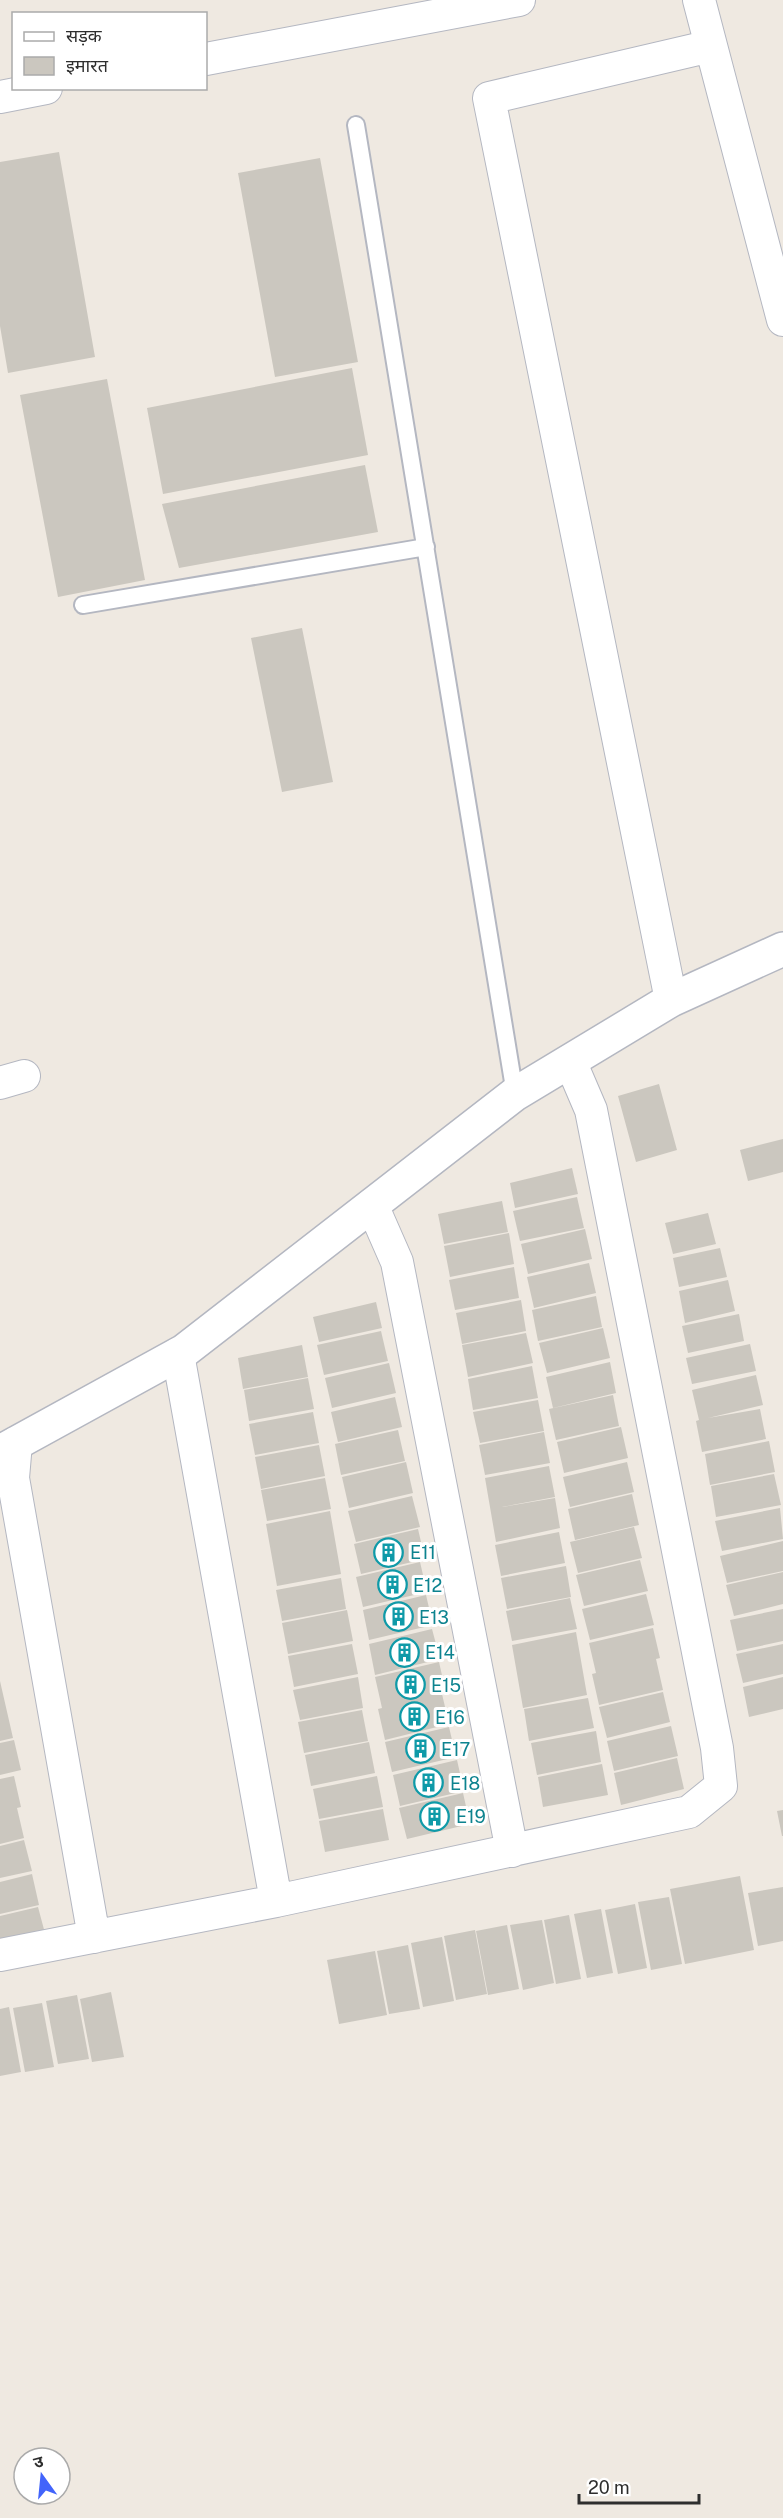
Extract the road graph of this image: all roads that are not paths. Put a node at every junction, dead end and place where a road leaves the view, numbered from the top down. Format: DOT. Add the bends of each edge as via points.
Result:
graph roads {
  1 [pos="519,0"];
  2 [pos="699,0"];
  3 [pos="711,46"];
  4 [pos="207,59"];
  5 [pos="36,90"];
  6 [pos="0,97"];
  7 [pos="356,125"];
  8 [pos="783,320"];
  9 [pos="426,547"];
  10 [pos="83,605"];
  11 [pos="783,949"];
  12 [pos="670,1000"];
  13 [pos="570,1061"];
  14 [pos="515,1094"];
  15 [pos="372,1205"];
  16 [pos="178,1354"];
  17 [pos="8,1448"];
  18 [pos="512,1851"];
  19 [pos="276,1901"];
  20 [pos="94,1938"];
  21 [pos="0,1954"];
  1 -- 4 [label="street"];
  2 -- 3 [label="street"];
  3 -- 8 [label="street"];
  3 -- 12 [label="street" via="489,98"];
  5 -- 6 [label="street"];
  7 -- 9 [label="lane"];
  9 -- 10 [label="lane"];
  9 -- 14 [label="lane"];
  11 -- 12 [label="street"];
  12 -- 13 [label="street"];
  13 -- 14 [label="street"];
  13 -- 18 [label="street" via="591,1110 717,1748 721,1786 689,1812"];
  14 -- 15 [label="street"];
  15 -- 16 [label="street"];
  15 -- 18 [label="street" via="397,1262"];
  16 -- 17 [label="street"];
  16 -- 19 [label="street"];
  17 -- 20 [label="street"];
  18 -- 19 [label="street"];
  19 -- 20 [label="street"];
  20 -- 21 [label="street"];
}
